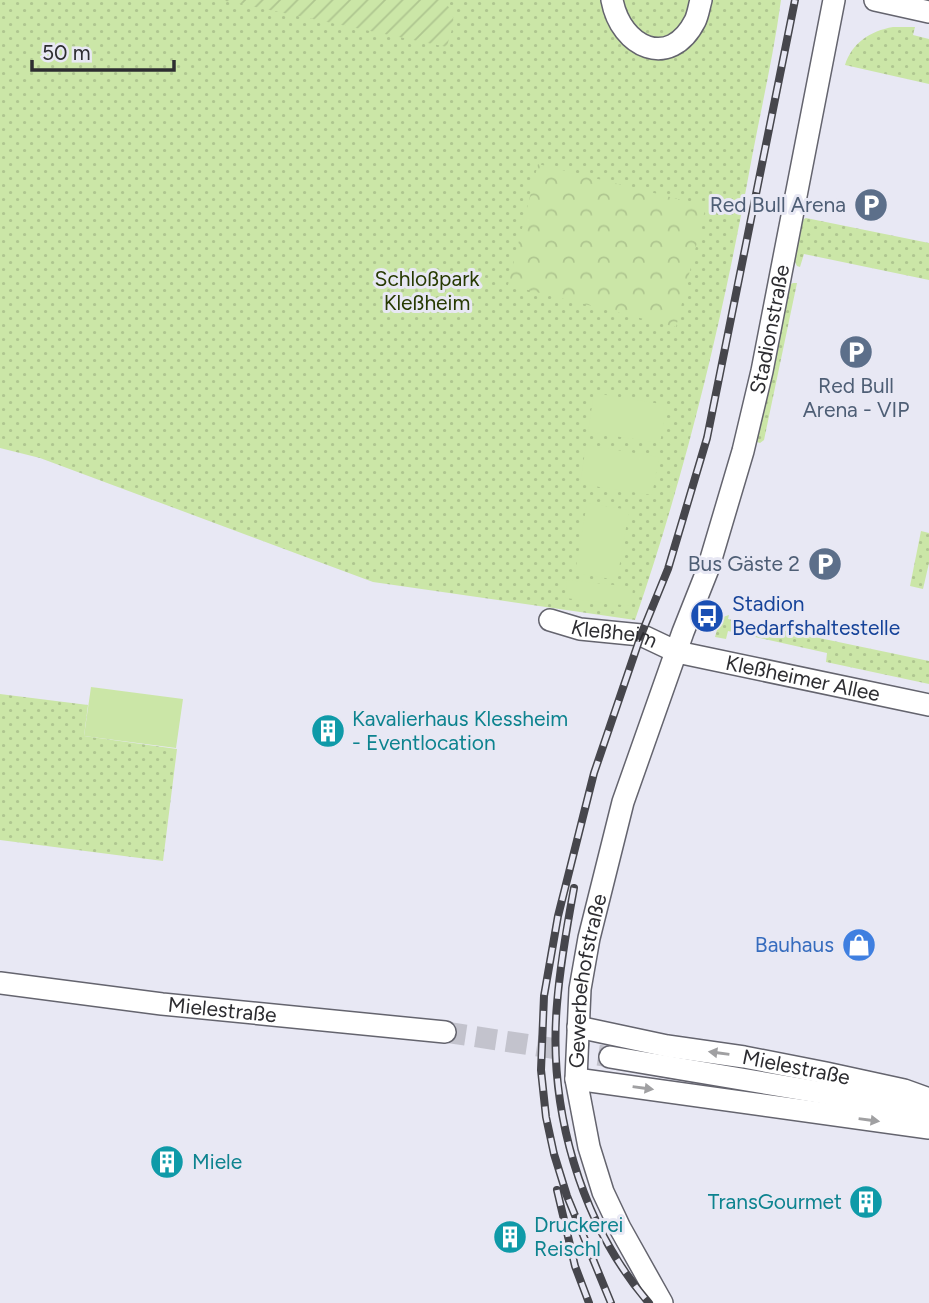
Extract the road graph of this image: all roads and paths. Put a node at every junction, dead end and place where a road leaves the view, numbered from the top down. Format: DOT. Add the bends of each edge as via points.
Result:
graph roads {
  1 [pos="612,0"];
  2 [pos="701,0"];
  3 [pos="834,0"];
  4 [pos="875,0"];
  5 [pos="929,12"];
  6 [pos="550,620"];
  7 [pos="677,652"];
  8 [pos="929,705"];
  9 [pos="0,983"];
  10 [pos="578,1027"];
  11 [pos="445,1032"];
  12 [pos="610,1057"];
  13 [pos="576,1079"];
  14 [pos="929,1099"];
  15 [pos="929,1114"];
  16 [pos="929,1128"];
  17 [pos="662,1303"];
  1 -- 2 [label="street" via="622,27 640,45 653,48 670,46 682,37 695,21"];
  3 -- 7 [label="street, Stadionstraße" via="743,452 717,543"];
  4 -- 5 [label="street"];
  6 -- 7 [label="street, Kleßheim" via="580,629 641,635"];
  7 -- 8 [label="street, Kleßheimer Allee"];
  7 -- 10 [label="street, Gewerbehofstraße" via="623,802 589,938"];
  9 -- 11 [label="street, Mielestraße"];
  10 -- 13 [label="street, Gewerbehofstraße"];
  14 -- 10 [label="street, Mielestraße, one-way" via="826,1073"];
  12 -- 15 [label="street, Mielestraße"];
  13 -- 16 [label="street, Mielestraße, one-way"];
  13 -- 17 [label="street, Gewerbehofstraße" via="603,1192"];
}
